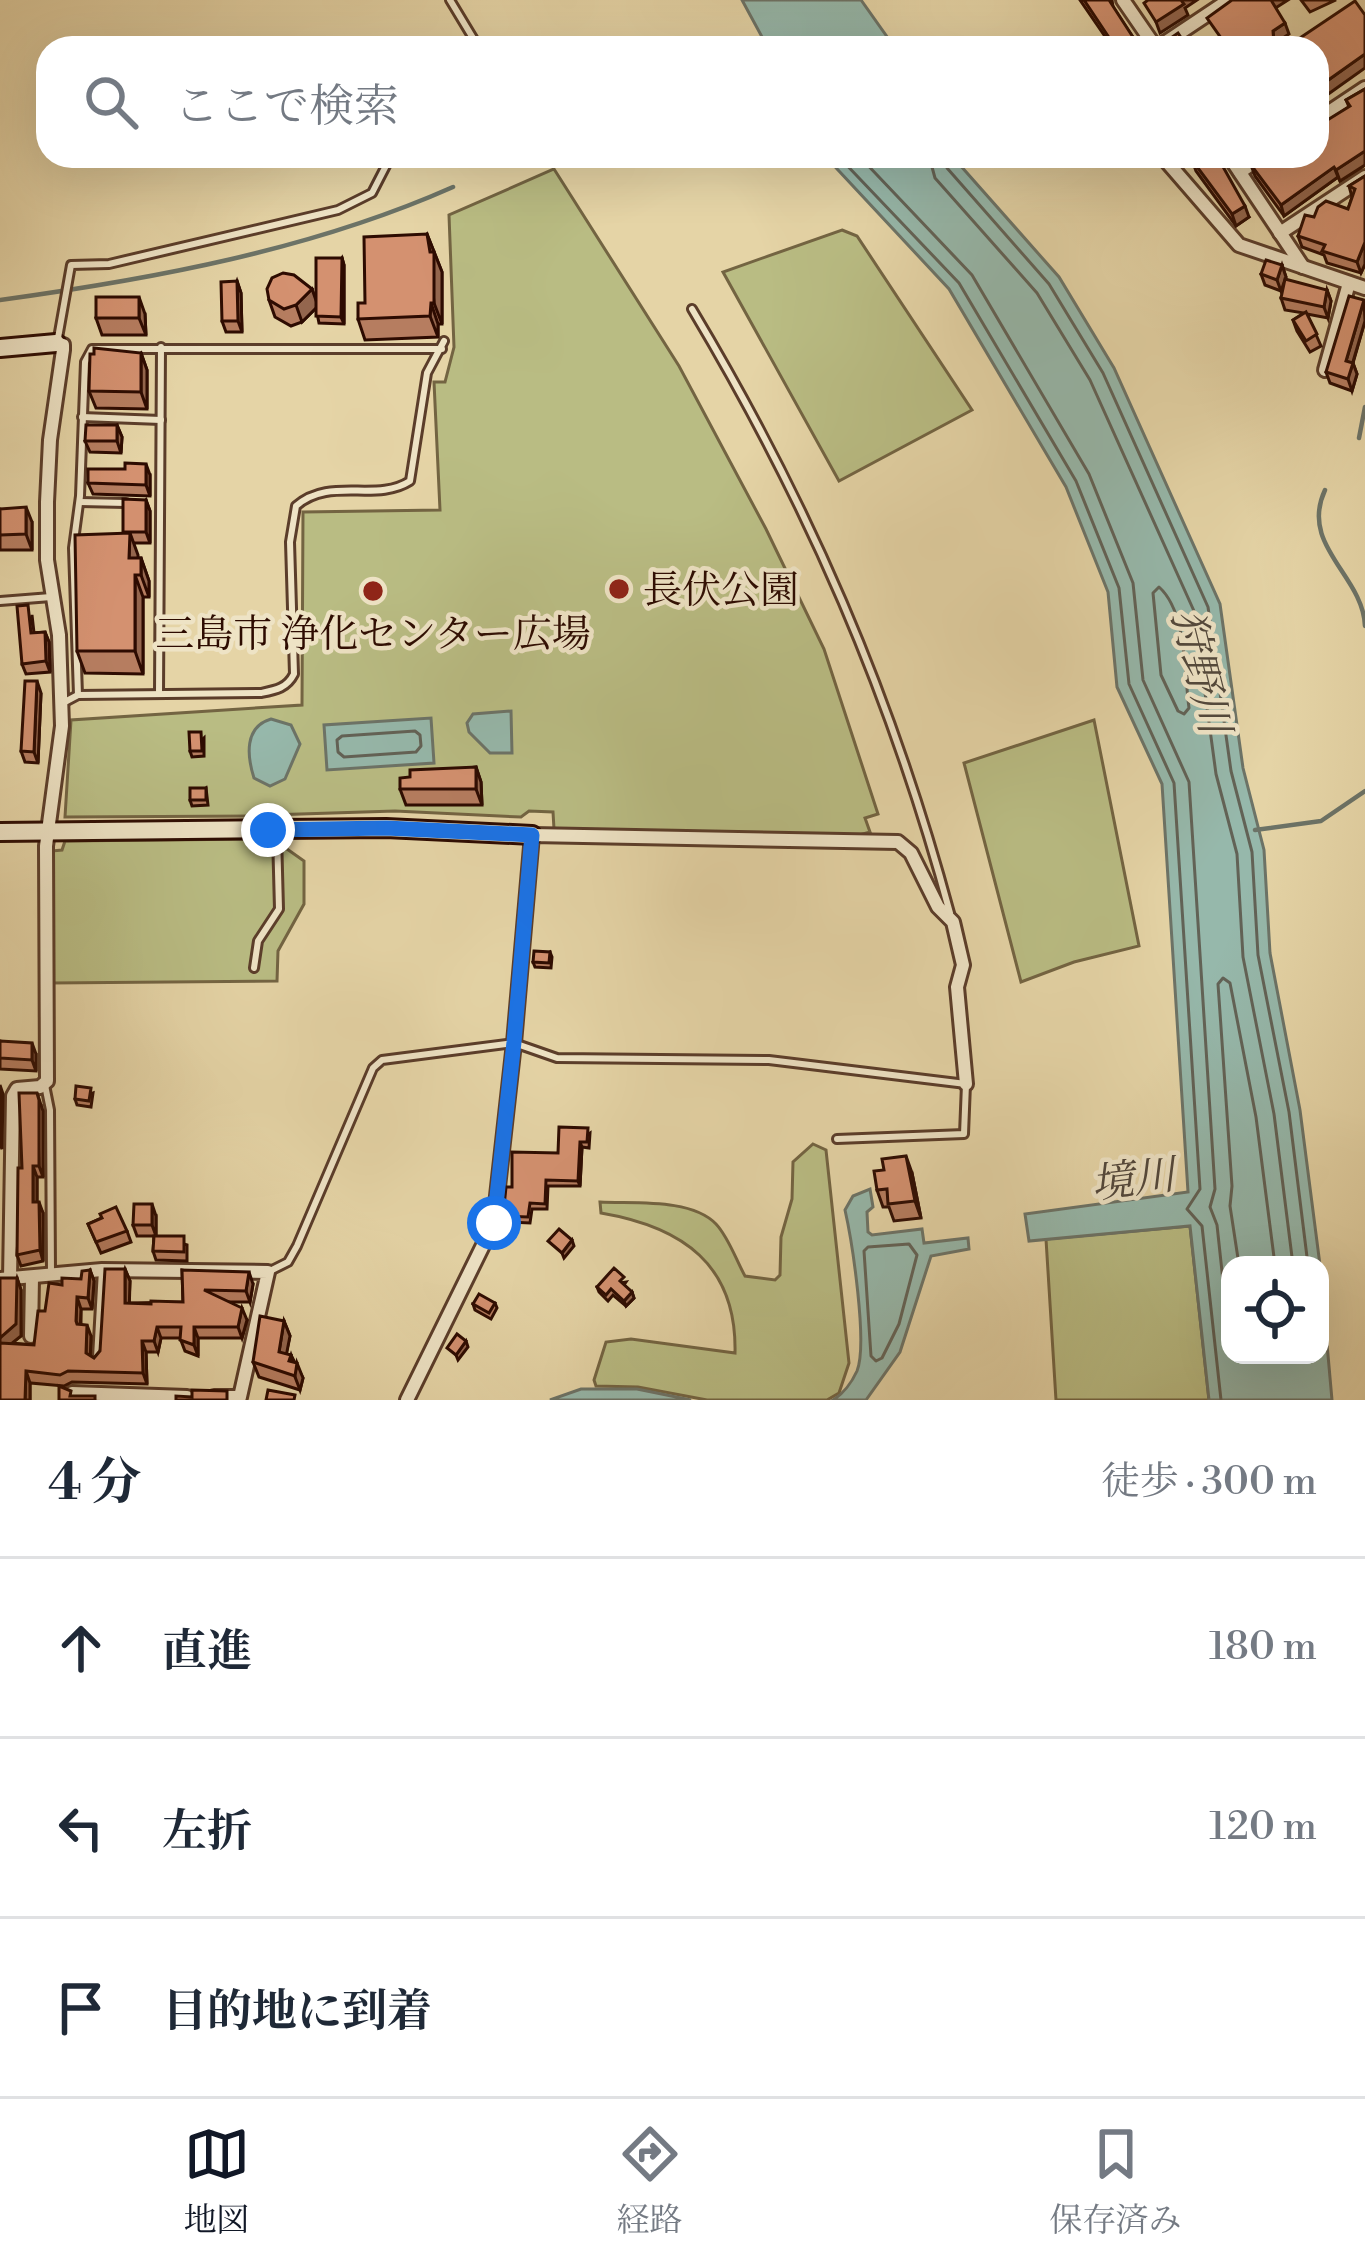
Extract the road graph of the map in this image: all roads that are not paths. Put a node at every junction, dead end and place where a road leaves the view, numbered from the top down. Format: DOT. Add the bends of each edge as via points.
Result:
graph roads {
  1 [pos="451,0"];
  2 [pos="1124,0"];
  3 [pos="1228,0"];
  4 [pos="472,36"];
  5 [pos="1149,36"];
  6 [pos="1175,36"];
  7 [pos="1365,88"];
  8 [pos="1329,112"];
  9 [pos="385,168"];
  10 [pos="1172,168"];
  11 [pos="1237,168"];
  12 [pos="1246,168"];
  13 [pos="1240,172"];
  14 [pos="1365,177"];
  15 [pos="1280,233"];
  16 [pos="1303,268"];
  17 [pos="1349,283"];
  18 [pos="1365,288"];
  19 [pos="692,308"];
  20 [pos="56,343"];
  21 [pos="161,347"];
  22 [pos="0,348"];
  23 [pos="1325,370"];
  24 [pos="82,418"];
  25 [pos="160,420"];
  26 [pos="80,502"];
  27 [pos="160,504"];
  28 [pos="54,596"];
  29 [pos="0,601"];
  30 [pos="159,694"];
  31 [pos="78,695"];
  32 [pos="61,704"];
  33 [pos="277,830"];
  34 [pos="0,832"];
  35 [pos="49,832"];
  36 [pos="532,835"];
  37 [pos="952,922"];
  38 [pos="254,968"];
  39 [pos="514,1042"];
  40 [pos="44,1084"];
  41 [pos="966,1084"];
  42 [pos="6,1114"];
  43 [pos="837,1138"];
  44 [pos="5,1198"];
  45 [pos="102,1270"];
  46 [pos="268,1271"];
  47 [pos="51,1272"];
  48 [pos="32,1278"];
  49 [pos="5,1279"];
  50 [pos="31,1336"];
  51 [pos="97,1362"];
  52 [pos="72,1394"];
  53 [pos="180,1398"];
  54 [pos="406,1400"];
  1 -- 4 [label="lane"];
  2 -- 5 [label="street"];
  3 -- 6 [label="street"];
  7 -- 8 [label="street"];
  9 -- 20 [label="lane" via="372,194 338,210 110,264 71,265"];
  10 -- 16 [label="street" via="1239,244"];
  11 -- 13 [label="street"];
  12 -- 13 [label="street"];
  13 -- 15 [label="street"];
  14 -- 15 [label="street"];
  15 -- 16 [label="street"];
  16 -- 17 [label="street"];
  17 -- 18 [label="street"];
  17 -- 23 [label="street"];
  19 -- 37 [label="lane" via="755,416 857,628"];
  20 -- 22 [label="street"];
  20 -- 28 [label="street" via="63,350 46,540"];
  21 -- 24 [label="lane" via="92,349"];
  21 -- 25 [label="lane"];
  21 -- 30 [label="lane" via="443,345 427,373 410,481 332,489 296,506 291,680 261,693"];
  24 -- 25 [label="lane"];
  24 -- 26 [label="lane"];
  25 -- 27 [label="lane"];
  26 -- 27 [label="lane"];
  26 -- 31 [label="lane"];
  27 -- 30 [label="lane"];
  28 -- 29 [label="lane"];
  28 -- 32 [label="street"];
  30 -- 31 [label="lane"];
  31 -- 32 [label="lane"];
  32 -- 35 [label="street"];
  33 -- 35 [label="street"];
  33 -- 36 [label="street"];
  33 -- 38 [label="lane" via="280,909 258,941"];
  34 -- 35 [label="street"];
  35 -- 40 [label="street"];
  36 -- 37 [label="street" via="898,842"];
  36 -- 39 [label="street"];
  37 -- 41 [label="street" via="963,964 957,987"];
  39 -- 41 [label="lane" via="557,1058 769,1060"];
  39 -- 46 [label="lane" via="382,1060 373,1068 297,1246 288,1262"];
  39 -- 54 [label="street" via="490,1236"];
  40 -- 42 [label="street" via="17,1089"];
  40 -- 47 [label="lane"];
  41 -- 43 [label="lane" via="964,1134"];
  42 -- 44 [label="street"];
  44 -- 49 [label="street"];
  45 -- 46 [label="street"];
  45 -- 47 [label="street"];
  45 -- 51 [label="lane"];
  46 -- 53 [label="street" via="240,1397"];
  47 -- 48 [label="street"];
  48 -- 49 [label="street"];
  48 -- 50 [label="street"];
  52 -- 53 [label="street"];
}
